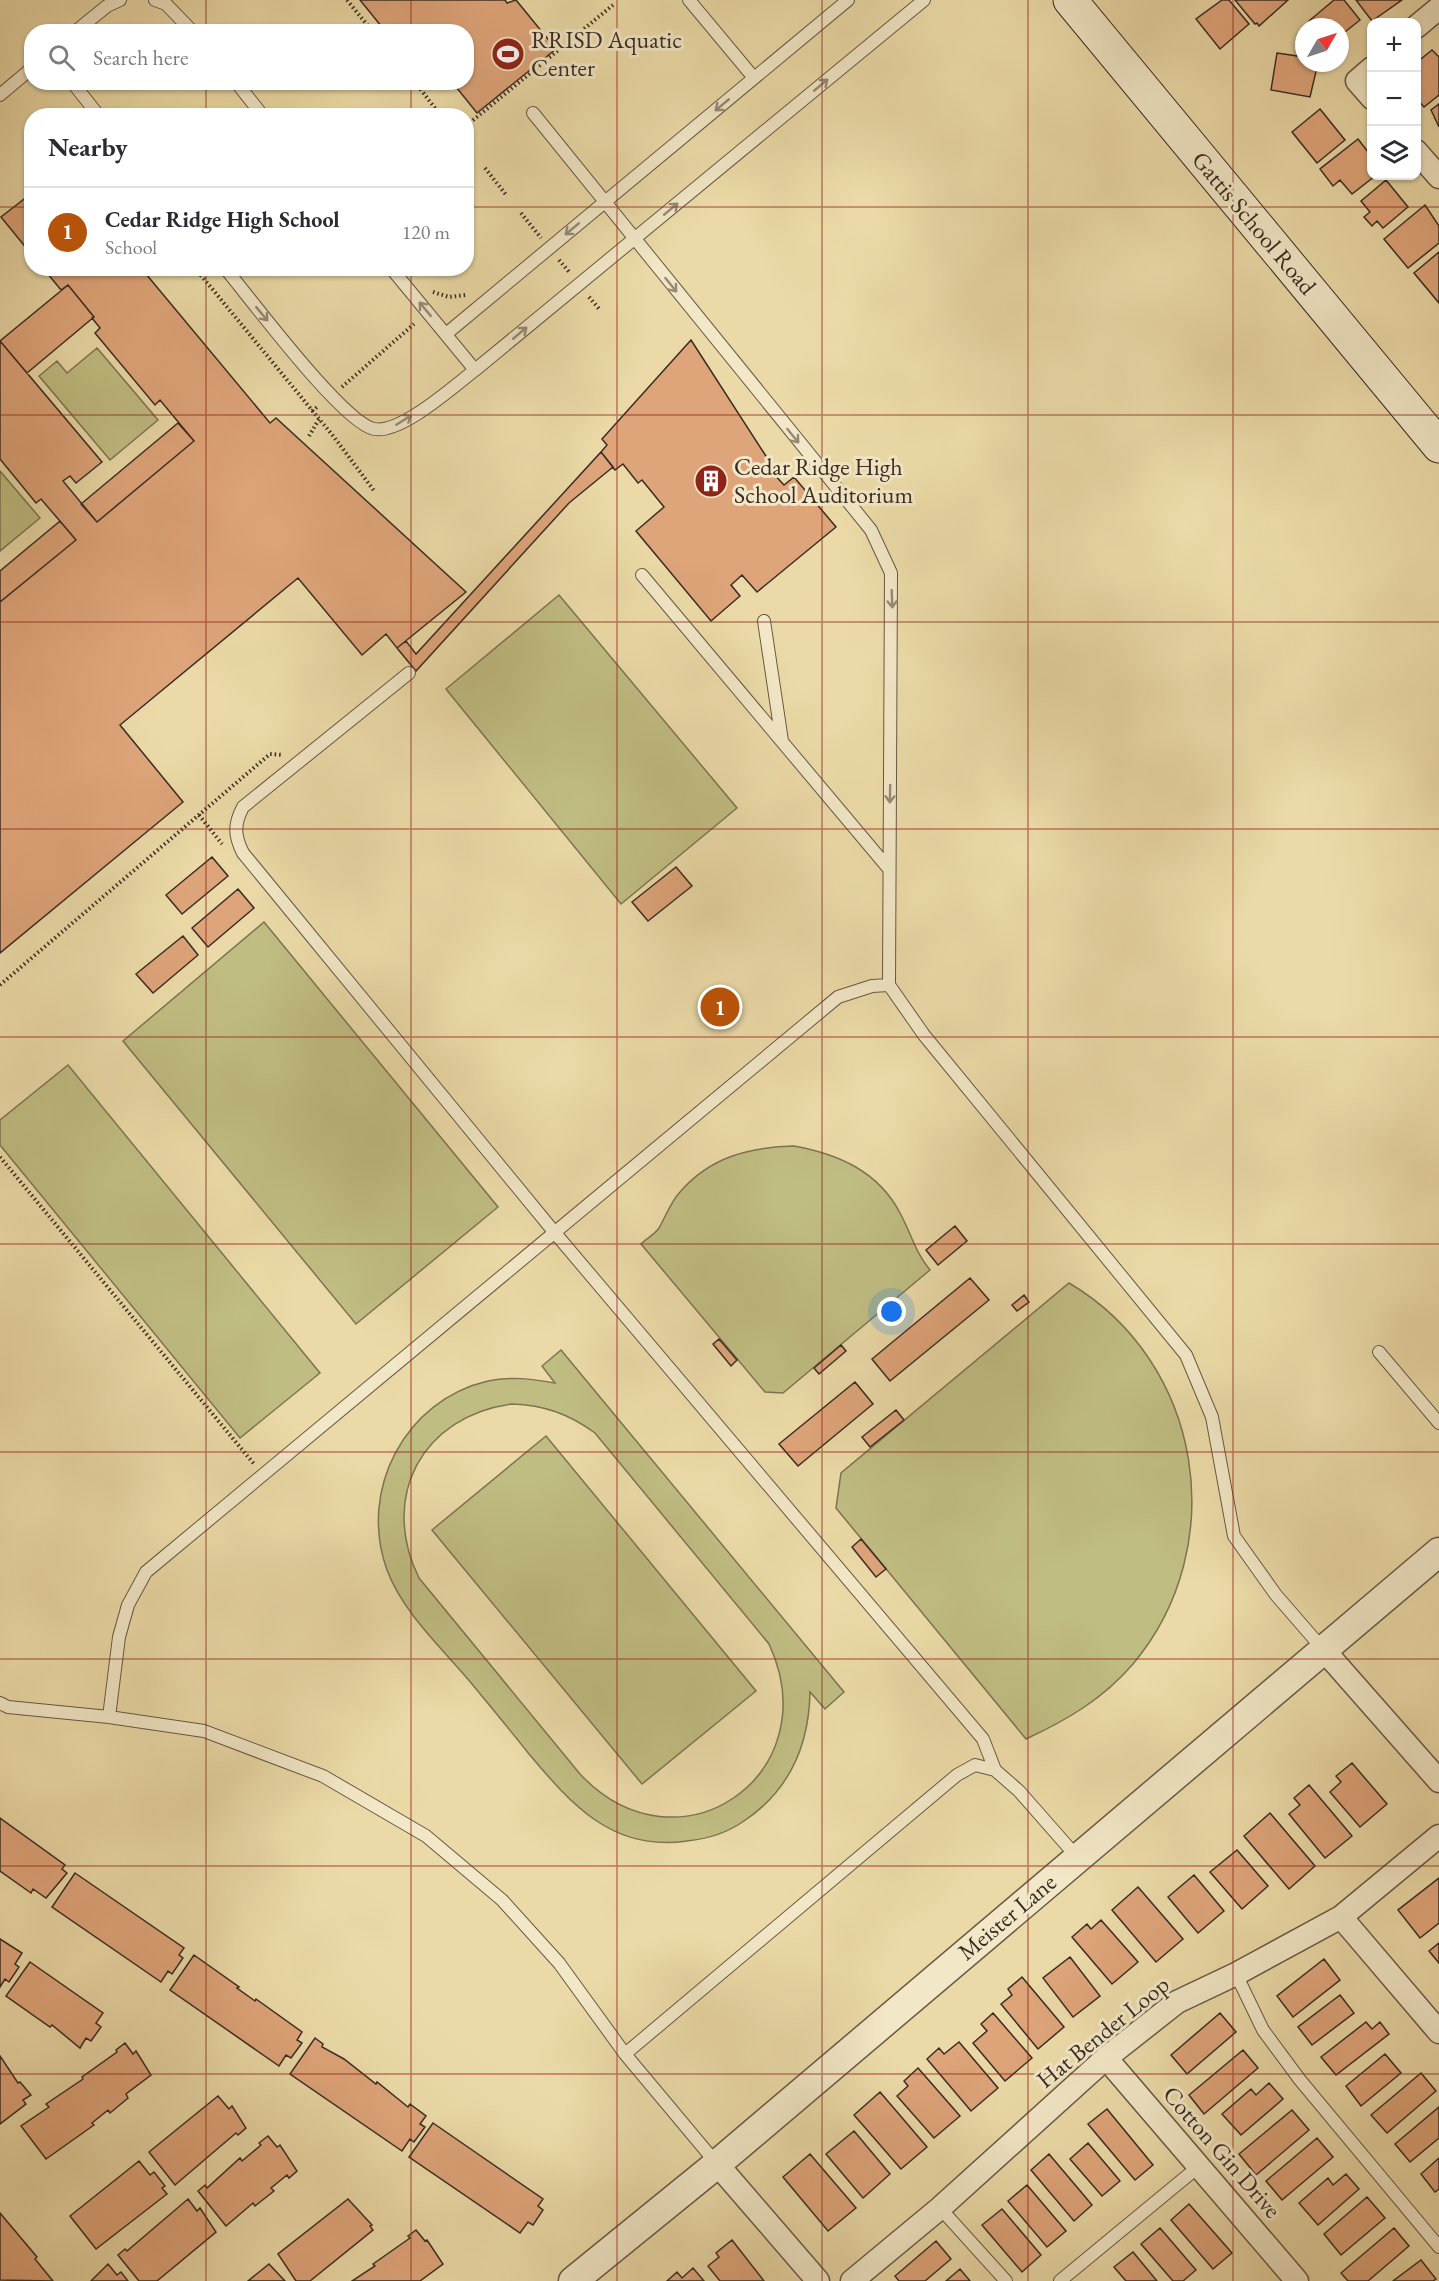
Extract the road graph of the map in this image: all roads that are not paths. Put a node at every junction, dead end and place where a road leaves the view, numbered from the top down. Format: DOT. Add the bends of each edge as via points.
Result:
graph roads {
  1 [pos="120,0"];
  2 [pos="689,0"];
  3 [pos="848,0"];
  4 [pos="924,0"];
  5 [pos="1070,0"];
  6 [pos="161,1"];
  7 [pos="1439,8"];
  8 [pos="1421,23"];
  9 [pos="85,24"];
  10 [pos="185,24"];
  11 [pos="1367,72"];
  12 [pos="24,75"];
  13 [pos="754,78"];
  14 [pos="78,90"];
  15 [pos="242,90"];
  16 [pos="1367,93"];
  17 [pos="0,95"];
  18 [pos="93,108"];
  19 [pos="257,108"];
  20 [pos="533,113"];
  21 [pos="1421,157"];
  22 [pos="1439,177"];
  23 [pos="606,201"];
  24 [pos="635,238"];
  25 [pos="232,276"];
  26 [pos="398,276"];
  27 [pos="446,334"];
  28 [pos="475,370"];
  29 [pos="1439,446"];
  30 [pos="642,575"];
  31 [pos="764,621"];
  32 [pos="409,673"];
  33 [pos="782,742"];
  34 [pos="889,869"];
  35 [pos="889,985"];
  36 [pos="555,1233"];
  37 [pos="1379,1352"];
  38 [pos="1439,1423"];
  39 [pos="1439,1552"];
  40 [pos="1322,1648"];
  41 [pos="0,1703"];
  42 [pos="109,1718"];
  43 [pos="995,1770"];
  44 [pos="1439,1781"];
  45 [pos="1439,1836"];
  46 [pos="1077,1857"];
  47 [pos="1341,1917"];
  48 [pos="1236,1974"];
  49 [pos="1439,2032"];
  50 [pos="625,2054"];
  51 [pos="1106,2058"];
  52 [pos="717,2164"];
  53 [pos="1198,2167"];
  54 [pos="940,2208"];
  55 [pos="1439,2247"];
  56 [pos="573,2281"];
  57 [pos="818,2281"];
  58 [pos="852,2281"];
  59 [pos="1006,2281"];
  60 [pos="1060,2281"];
  61 [pos="1298,2281"];
  1 -- 9 [label="lane"];
  2 -- 13 [label="lane"];
  3 -- 13 [label="lane"];
  24 -- 4 [label="lane, one-way"];
  5 -- 29 [label="main road, Gattis School Road"];
  6 -- 10 [label="lane"];
  7 -- 8 [label="street"];
  11 -- 16 [label="street" via="1357,81"];
  12 -- 17 [label="lane"];
  13 -- 23 [label="lane, one-way"];
  14 -- 18 [label="lane"];
  15 -- 19 [label="lane"];
  20 -- 23 [label="lane"];
  21 -- 22 [label="street"];
  23 -- 24 [label="lane"];
  23 -- 27 [label="lane, one-way"];
  28 -- 24 [label="lane, one-way"];
  24 -- 34 [label="lane, one-way" via="871,530 891,573"];
  25 -- 28 [label="lane, one-way" via="330,396 357,422 375,430 396,426"];
  27 -- 26 [label="lane, one-way"];
  27 -- 28 [label="lane"];
  30 -- 33 [label="lane"];
  31 -- 33 [label="lane"];
  32 -- 36 [label="lane" via="243,807 235,831 243,853"];
  33 -- 34 [label="lane"];
  34 -- 35 [label="lane"];
  35 -- 36 [label="lane" via="872,986 838,998"];
  35 -- 40 [label="lane" via="924,1035 1186,1355 1212,1417 1234,1536 1276,1595"];
  36 -- 42 [label="lane" via="146,1572 119,1636"];
  36 -- 43 [label="lane" via="983,1739"];
  37 -- 38 [label="lane"];
  39 -- 40 [label="street, Meister Lane"];
  40 -- 44 [label="street"];
  40 -- 46 [label="street, Meister Lane"];
  41 -- 42 [label="lane"];
  42 -- 50 [label="lane" via="204,1731 322,1776 426,1836 502,1900 559,1963"];
  43 -- 46 [label="lane" via="1019,1791"];
  43 -- 50 [label="lane" via="975,1766 957,1775"];
  45 -- 47 [label="street, Hat Bender Loop"];
  46 -- 52 [label="street, Meister Lane"];
  47 -- 48 [label="street, Hat Bender Loop"];
  47 -- 49 [label="street"];
  48 -- 51 [label="street, Hat Bender Loop" via="1177,2002"];
  48 -- 55 [label="lane" via="1263,2030 1300,2080"];
  50 -- 52 [label="lane"];
  51 -- 53 [label="street, Cotton Gin Drive"];
  51 -- 54 [label="street, Hat Bender Loop"];
  52 -- 56 [label="street, Meister Lane"];
  52 -- 57 [label="street"];
  53 -- 60 [label="lane"];
  53 -- 61 [label="street, Cotton Gin Drive"];
  54 -- 58 [label="street, Hat Bender Loop"];
  54 -- 59 [label="lane"];
}
